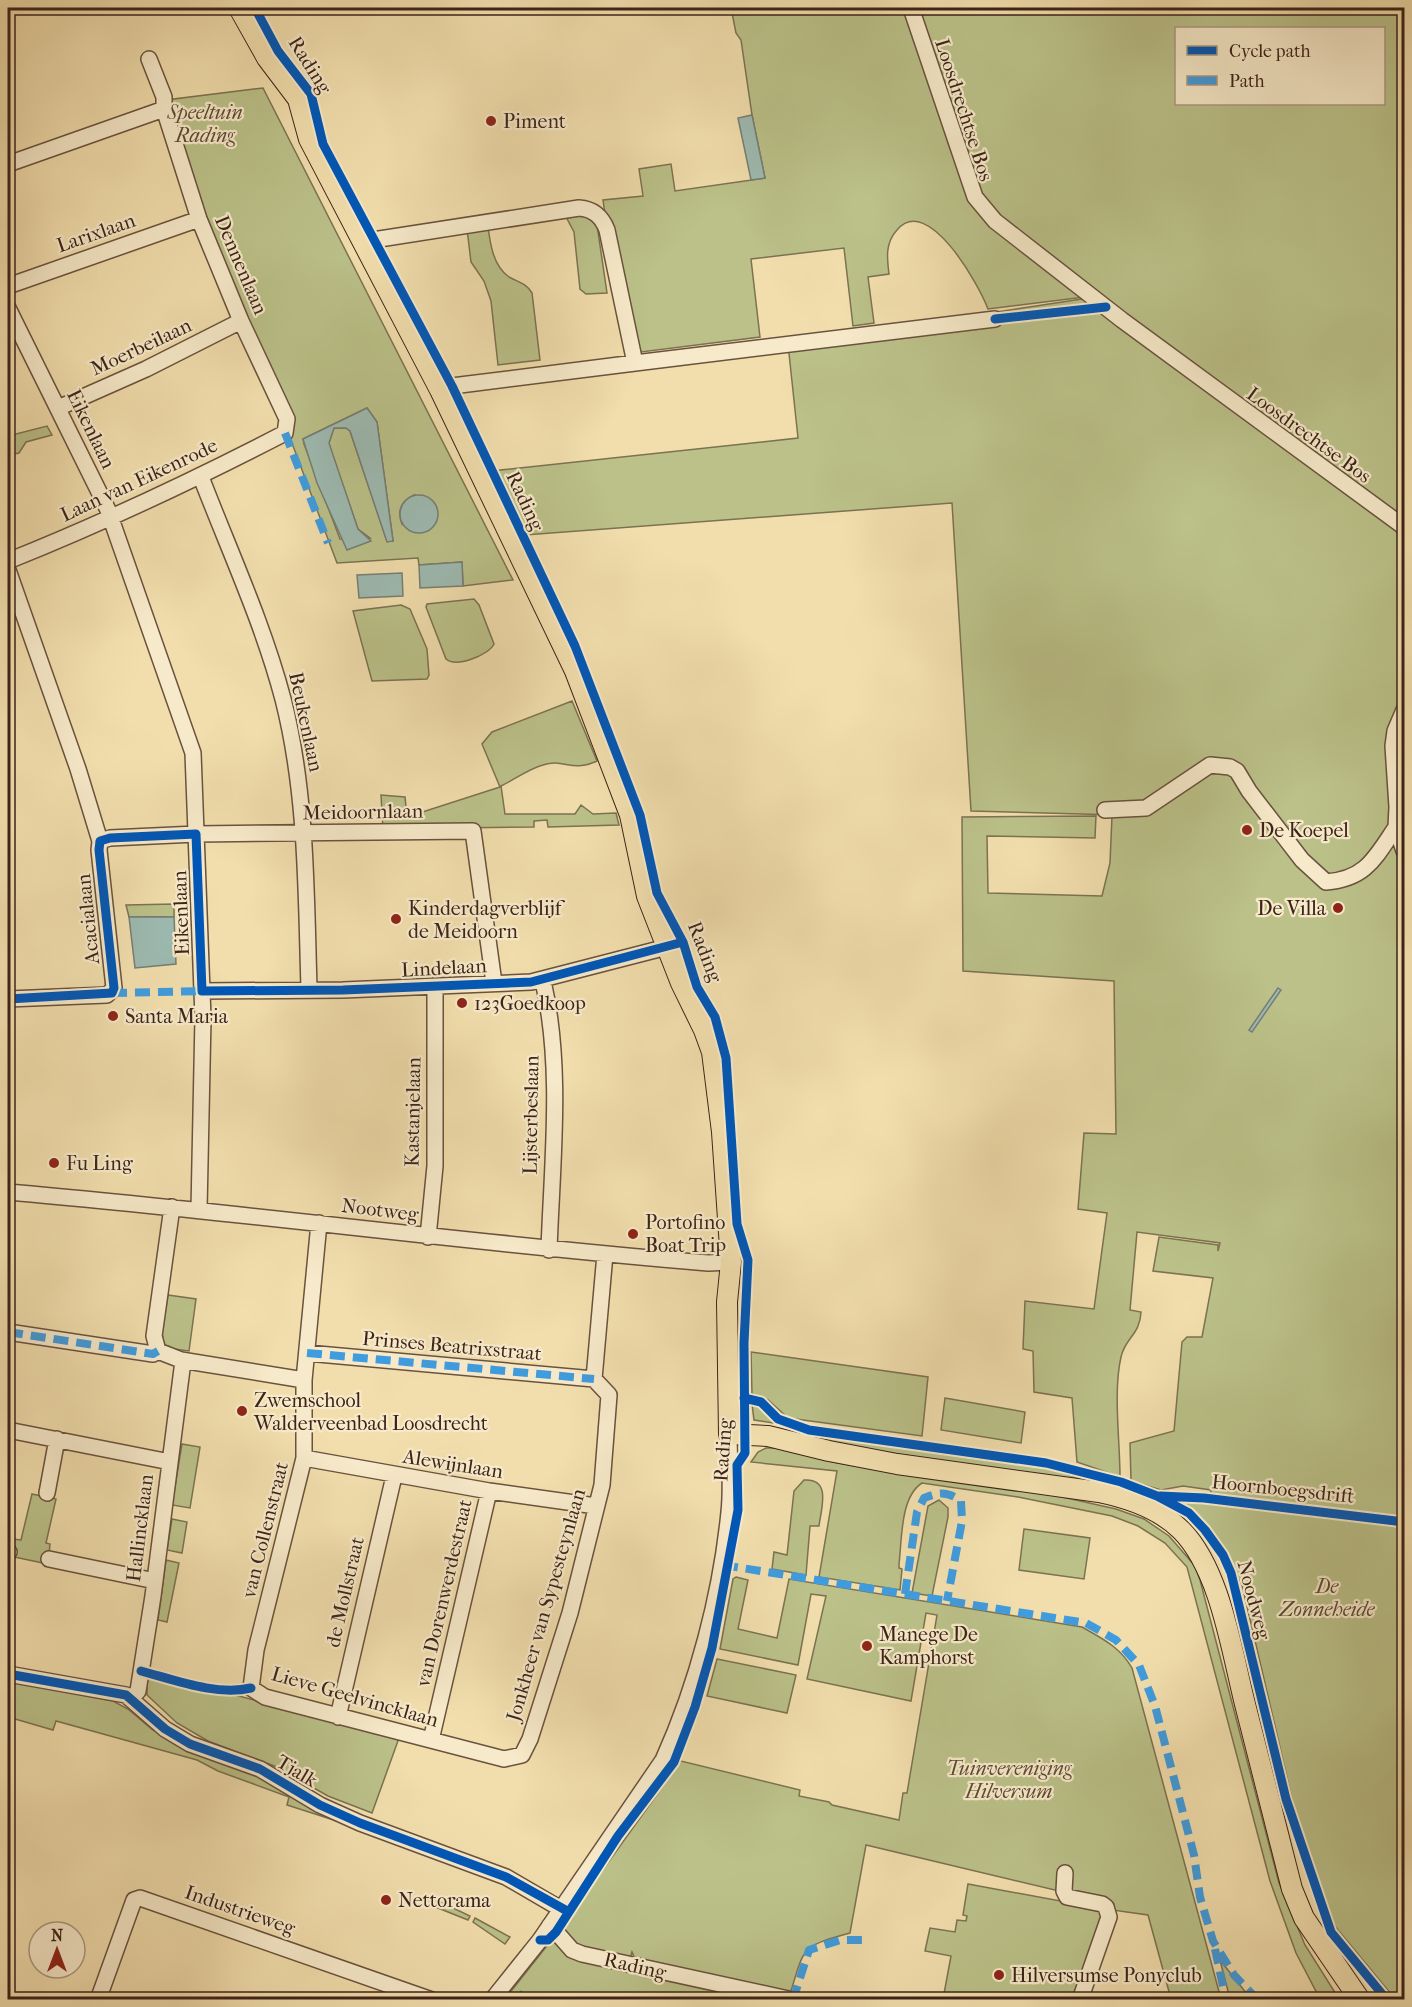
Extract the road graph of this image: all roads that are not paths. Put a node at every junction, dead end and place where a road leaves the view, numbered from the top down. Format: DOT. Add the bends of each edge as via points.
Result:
graph roads {
  1 [pos="239,8"];
  2 [pos="911,8"];
  3 [pos="149,59"];
  4 [pos="164,109"];
  5 [pos="8,164"];
  6 [pos="199,219"];
  7 [pos="374,240"];
  8 [pos="8,286"];
  9 [pos="8,308"];
  10 [pos="995,319"];
  11 [pos="241,321"];
  12 [pos="635,363"];
  13 [pos="440,390"];
  14 [pos="58,408"];
  15 [pos="285,433"];
  16 [pos="201,477"];
  17 [pos="111,519"];
  18 [pos="1404,527"];
  19 [pos="8,561"];
  20 [pos="8,570"];
  21 [pos="1404,710"];
  22 [pos="1105,810"];
  23 [pos="1396,828"];
  24 [pos="196,834"];
  25 [pos="304,834"];
  26 [pos="100,841"];
  27 [pos="1404,850"];
  28 [pos="667,947"];
  29 [pos="543,981"];
  30 [pos="494,983"];
  31 [pos="435,987"];
  32 [pos="309,988"];
  33 [pos="202,991"];
  34 [pos="8,999"];
  35 [pos="8,1192"];
  36 [pos="172,1207"];
  37 [pos="199,1209"];
  38 [pos="319,1223"];
  39 [pos="428,1237"];
  40 [pos="549,1250"];
  41 [pos="604,1254"];
  42 [pos="731,1262"];
  43 [pos="8,1332"];
  44 [pos="158,1351"];
  45 [pos="307,1353"];
  46 [pos="183,1361"];
  47 [pos="594,1379"];
  48 [pos="304,1380"];
  49 [pos="8,1430"];
  50 [pos="729,1434"];
  51 [pos="57,1439"];
  52 [pos="304,1458"];
  53 [pos="170,1462"];
  54 [pos="394,1476"];
  55 [pos="489,1491"];
  56 [pos="46,1493"];
  57 [pos="596,1506"];
  58 [pos="49,1559"];
  59 [pos="154,1581"];
  60 [pos="8,1674"];
  61 [pos="251,1688"];
  62 [pos="132,1698"];
  63 [pos="338,1717"];
  64 [pos="431,1740"];
  65 [pos="522,1755"];
  66 [pos="1065,1873"];
  67 [pos="561,1909"];
  68 [pos="550,1925"];
  69 [pos="99,2000"];
  70 [pos="432,2000"];
  71 [pos="492,2000"];
  72 [pos="793,2000"];
  73 [pos="1080,2000"];
  74 [pos="1360,2000"];
  1 -- 13 [label="main road, Rading" via="267,58 298,99 309,140"];
  2 -- 18 [label="street, Loosdrechtse Bos" via="975,197 995,221 1122,320"];
  3 -- 4 [label="street, Dennenlaan" via="164,98"];
  4 -- 5 [label="street"];
  4 -- 6 [label="street, Dennenlaan"];
  6 -- 8 [label="street, Larixlaan"];
  6 -- 11 [label="street, Dennenlaan"];
  7 -- 12 [label="street" via="579,208 590,210 607,230"];
  9 -- 14 [label="street, Eikenlaan"];
  10 -- 12 [label="street"];
  11 -- 14 [label="street, Moerbeilaan"];
  11 -- 15 [label="street, Dennenlaan" via="287,419"];
  12 -- 13 [label="street"];
  13 -- 28 [label="main road, Rading" via="575,671 630,815 647,896"];
  14 -- 17 [label="street, Eikenlaan"];
  15 -- 16 [label="street, Laan van Eikenrode"];
  16 -- 17 [label="street, Laan van Eikenrode"];
  16 -- 25 [label="street, Beukenlaan" via="283,699"];
  17 -- 19 [label="street, Laan van Eikenrode"];
  17 -- 24 [label="street, Eikenlaan" via="193,753"];
  20 -- 26 [label="street, Acacialaan" via="75,758"];
  21 -- 23 [label="street" via="1393,746"];
  22 -- 23 [label="street" via="1146,808 1210,765 1230,767 1237,771 1302,860 1326,882 1350,878 1368,867"];
  23 -- 27 [label="street"];
  24 -- 25 [label="street, Meidoornlaan"];
  24 -- 26 [label="street, Meidoornlaan"];
  24 -- 33 [label="street, Eikenlaan"];
  25 -- 30 [label="street, Meidoornlaan" via="473,831"];
  25 -- 32 [label="street, Beukenlaan"];
  26 -- 34 [label="street, Acacialaan" via="114,987 111,993"];
  28 -- 29 [label="street, Lindelaan"];
  28 -- 42 [label="main road, Rading" via="712,1052"];
  29 -- 30 [label="street, Lindelaan"];
  29 -- 40 [label="street, Lijsterbeslaan" via="554,1076"];
  30 -- 31 [label="street, Lindelaan"];
  31 -- 32 [label="street, Lindelaan"];
  31 -- 39 [label="street, Kastanjelaan" via="435,1166"];
  32 -- 33 [label="street, Lindelaan"];
  33 -- 37 [label="street, Eikenlaan"];
  35 -- 36 [label="street, Nootweg"];
  36 -- 37 [label="street, Nootweg"];
  36 -- 44 [label="street" via="154,1336"];
  37 -- 38 [label="street, Nootweg"];
  38 -- 39 [label="street, Nootweg"];
  38 -- 45 [label="street, van Collenstraat"];
  39 -- 40 [label="street, Nootweg"];
  40 -- 41 [label="street, Nootweg"];
  41 -- 42 [label="street, Nootweg"];
  41 -- 47 [label="street"];
  42 -- 50 [label="main road, Rading" via="727,1302"];
  43 -- 44 [label="street" via="153,1354"];
  44 -- 46 [label="street"];
  45 -- 47 [label="street, Prinses Beatrixstraat"];
  45 -- 48 [label="street, van Collenstraat"];
  46 -- 48 [label="street"];
  46 -- 53 [label="street, Hallincklaan"];
  47 -- 57 [label="street, Jonkheer van Sypesteynlaan" via="609,1395 602,1485"];
  48 -- 52 [label="street, van Collenstraat"];
  49 -- 51 [label="street"];
  50 -- 67 [label="street, Rading" via="728,1525 705,1644 678,1728 663,1760"];
  50 -- 74 [label="main road, Noodweg" via="768,1436 897,1464 1128,1498 1181,1530 1205,1565 1222,1616 1292,1889 1304,1918"];
  51 -- 53 [label="street"];
  51 -- 56 [label="street"];
  52 -- 54 [label="street, Alewijnlaan"];
  52 -- 61 [label="street, van Collenstraat" via="256,1650"];
  53 -- 59 [label="street, Hallincklaan"];
  54 -- 55 [label="street, Alewijnlaan"];
  54 -- 63 [label="street, de Mollstraat"];
  55 -- 57 [label="street, Alewijnlaan"];
  55 -- 64 [label="street, van Dorenwerdestraat"];
  57 -- 65 [label="street, Jonkheer van Sypesteynlaan" via="570,1613"];
  58 -- 59 [label="street"];
  59 -- 62 [label="street, Hallincklaan" via="138,1691"];
  60 -- 62 [label="street"];
  61 -- 63 [label="street, Lieve Geelvincklaan" via="265,1697"];
  62 -- 67 [label="street, Tjalk" via="165,1729 190,1743 260,1770 360,1823 506,1877"];
  63 -- 64 [label="street, Lieve Geelvincklaan"];
  64 -- 65 [label="street, Lieve Geelvincklaan" via="504,1759"];
  66 -- 73 [label="street" via="1067,1897 1102,1904 1109,1917"];
  67 -- 68 [label="street, Rading"];
  68 -- 71 [label="street, Rading"];
  68 -- 72 [label="street, Rading" via="572,1950 582,1954"];
  69 -- 70 [label="street, Industrieweg" via="134,1900 140,1898"];
}
